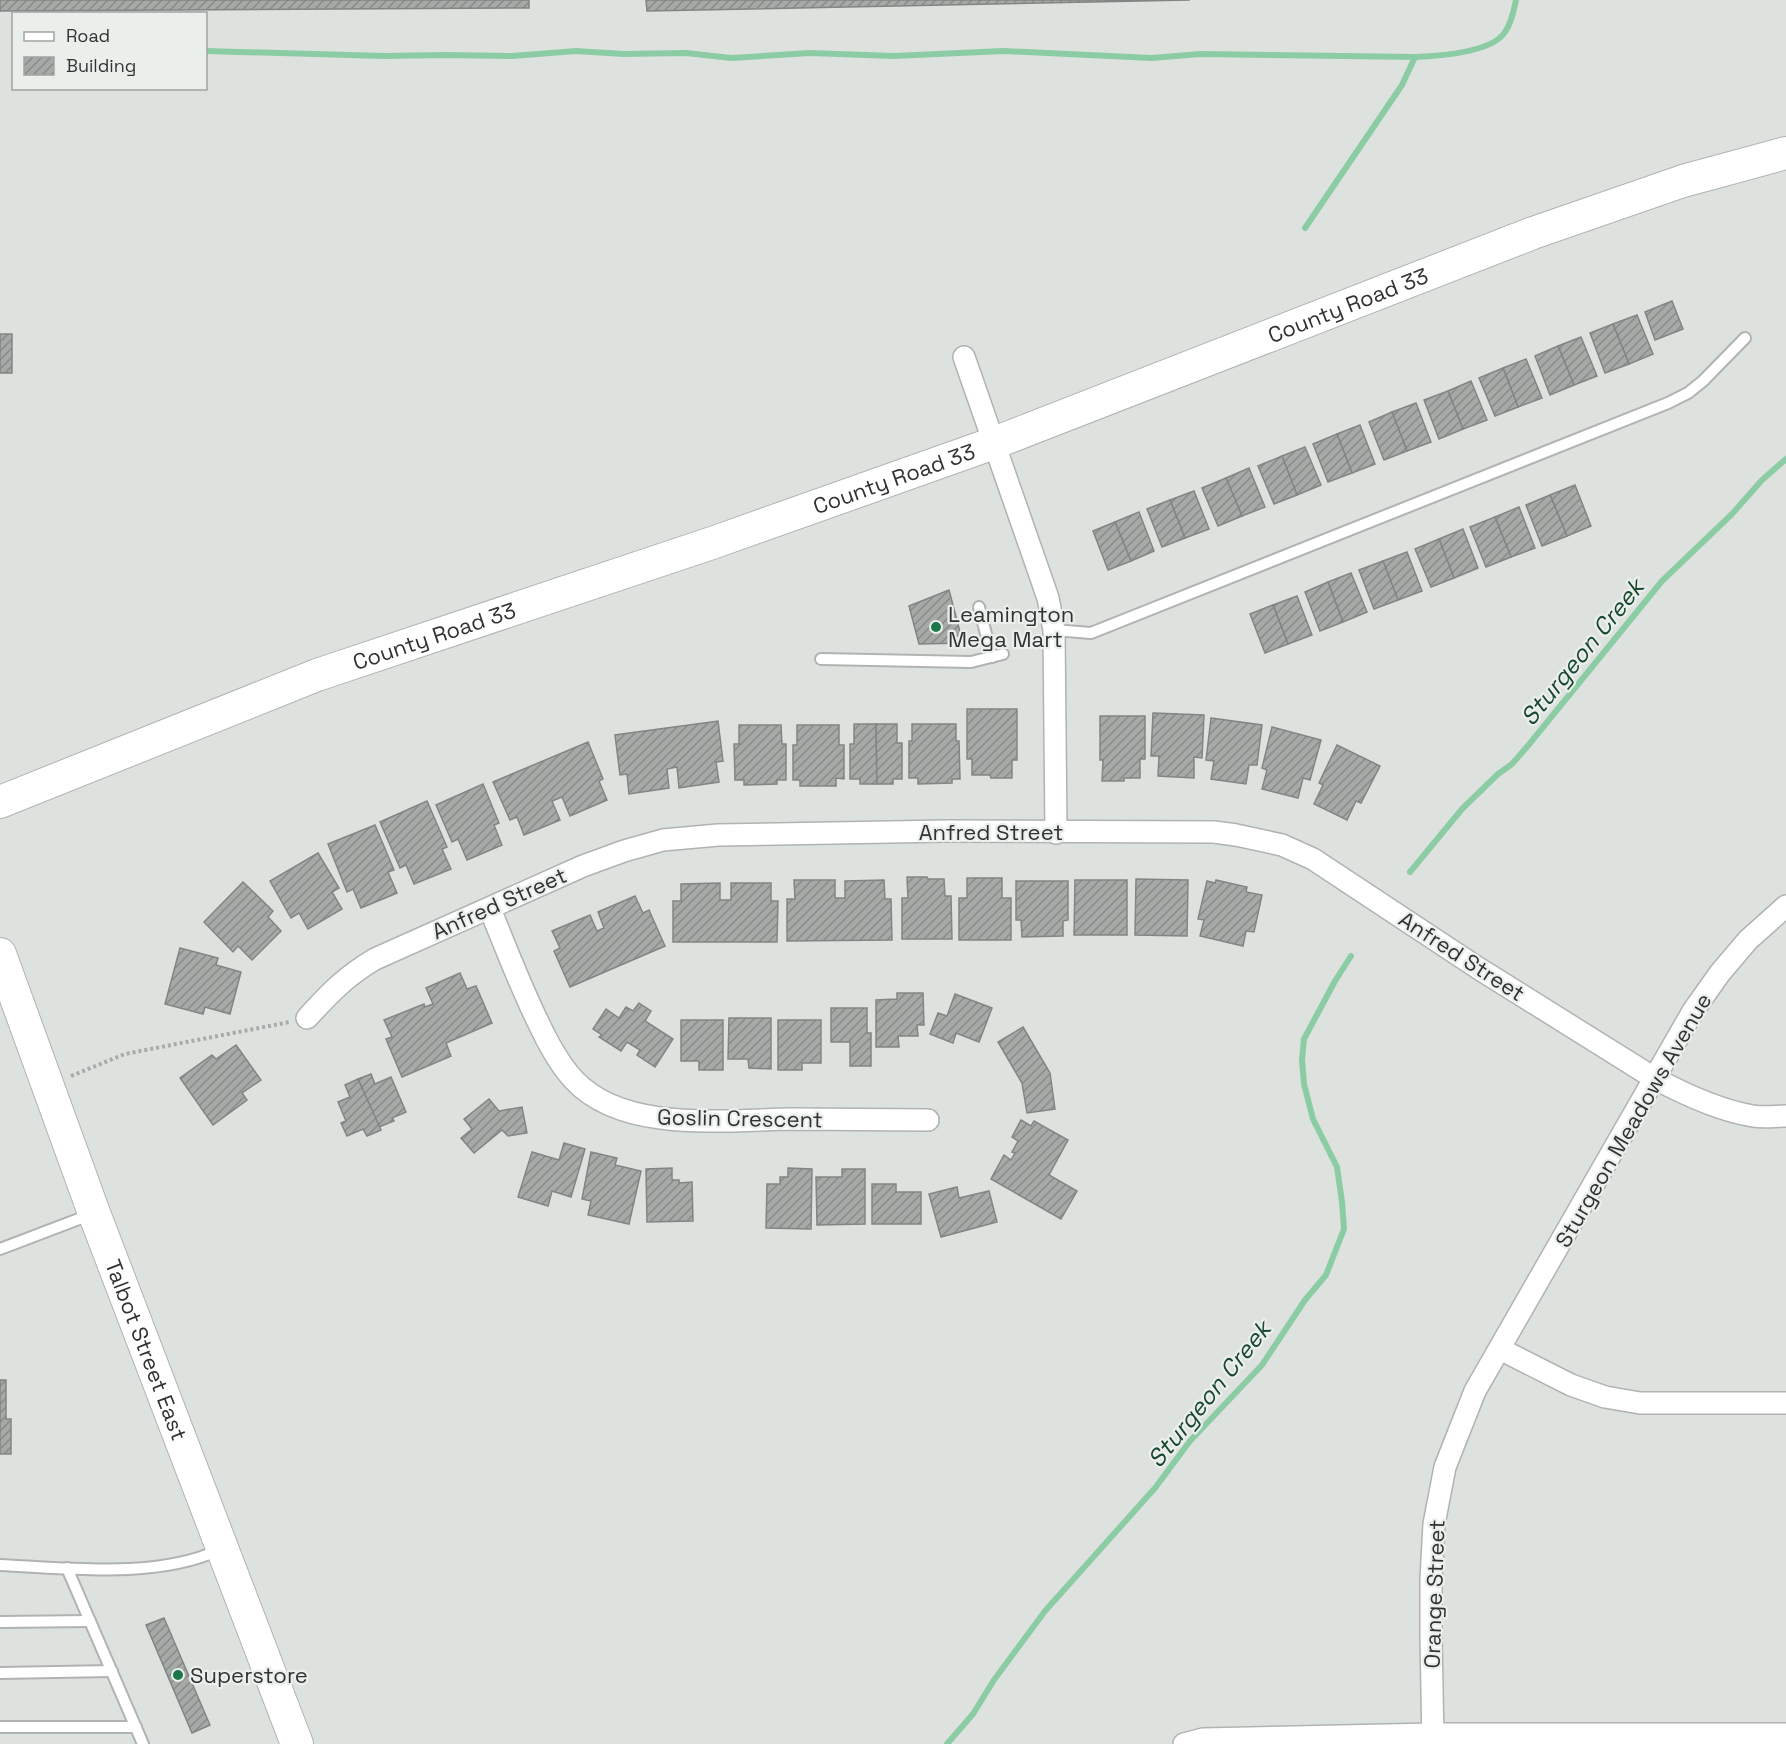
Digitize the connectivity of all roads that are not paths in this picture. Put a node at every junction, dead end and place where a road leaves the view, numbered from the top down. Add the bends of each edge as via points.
1 (1786, 153) edge
2 (1745, 338) dead end
3 (964, 357) dead end
4 (994, 443) junction
5 (979, 607) dead end
6 (1054, 630) junction
7 (1004, 654) dead end
8 (992, 657) junction
9 (821, 660) dead end
10 (0, 802) edge
11 (1056, 832) junction
12 (1786, 906) edge
13 (490, 909) junction
14 (0, 954) edge
15 (307, 1018) road end
16 (1654, 1078) junction
17 (1786, 1116) edge
18 (928, 1120) dead end
19 (94, 1213) junction
20 (0, 1249) edge
21 (1500, 1349) junction
22 (1786, 1403) edge
23 (222, 1548) junction
24 (0, 1566) edge
25 (67, 1568) junction
26 (90, 1621) junction
27 (0, 1623) edge
28 (112, 1671) junction
29 (0, 1673) edge
30 (0, 1727) edge
31 (136, 1727) junction
32 (1786, 1734) edge
33 (1433, 1739) edge
34 (143, 1744) edge
35 (297, 1744) edge
36 (1184, 1744) edge

1 - 4 main road, County Road 33 via 1683,181 1533,233
2 - 6 lane via 1703,381 1668,403 1091,633
3 - 4 street
4 - 6 street via 1048,598
4 - 10 main road, County Road 33 via 712,543 317,675
5 - 8 lane
6 - 11 street
7 - 8 lane
8 - 9 lane via 971,662
11 - 13 street, Anfred Street via 728,835 663,840 602,858
11 - 16 street, Anfred Street via 1214,832 1290,849 1313,859
12 - 16 street, Sturgeon Meadows Avenue via 1748,940 1720,974
13 - 15 street, Anfred Street via 356,970
13 - 18 street, Goslin Crescent via 526,1000 554,1054 583,1089 609,1105 645,1116 690,1120
14 - 19 main road, Talbot Street East
16 - 17 street, Anfred Street via 1727,1109 1754,1116
16 - 21 street, Sturgeon Meadows Avenue
19 - 20 lane
19 - 23 main road, Talbot Street East
21 - 22 street via 1571,1385 1605,1397 1640,1403
21 - 33 street, Orange Street via 1475,1391 1445,1467 1434,1524
23 - 25 lane via 171,1565
23 - 35 main road, Talbot Street East
24 - 25 lane
25 - 26 lane
26 - 27 lane
26 - 28 lane
28 - 29 lane
28 - 31 lane
30 - 31 lane
31 - 34 lane
32 - 33 street
33 - 36 street via 1203,1739

